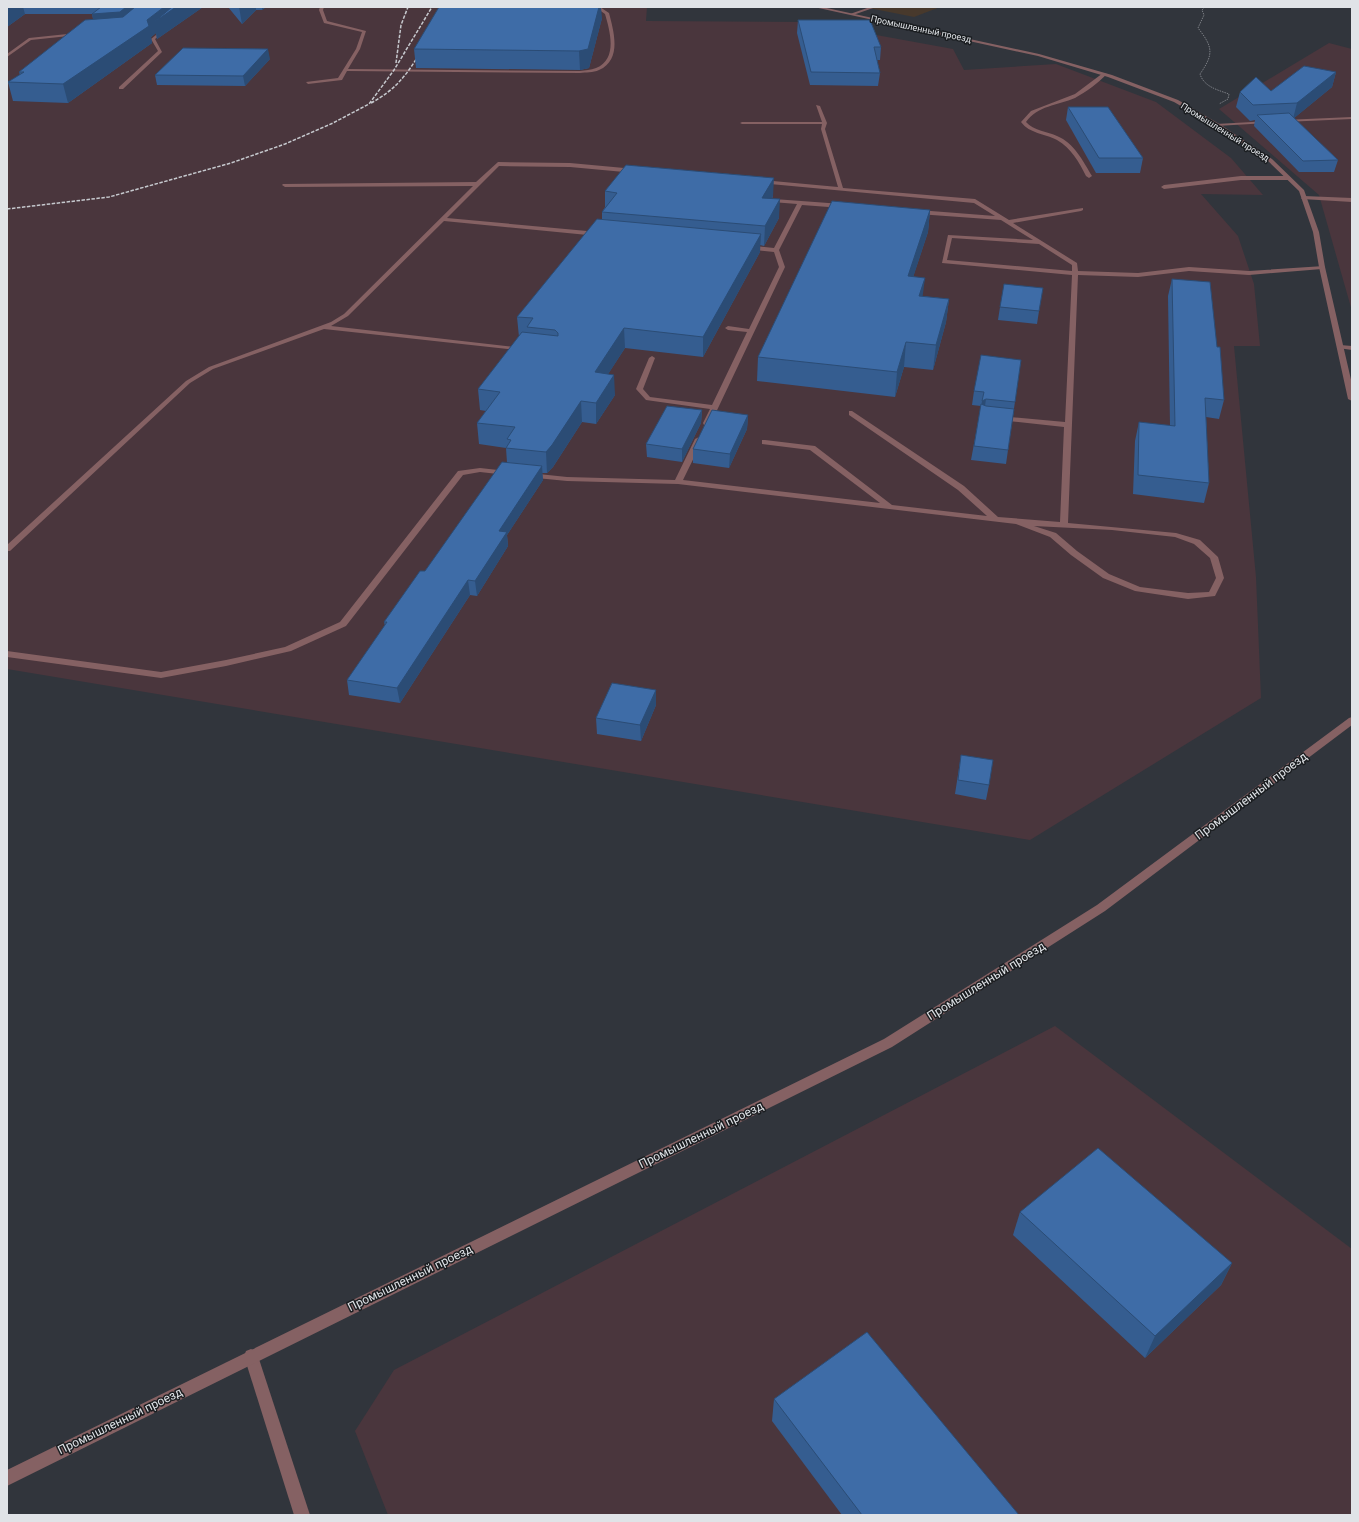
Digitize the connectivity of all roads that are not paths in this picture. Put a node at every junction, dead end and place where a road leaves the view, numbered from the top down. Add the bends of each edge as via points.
1 (322, 7) edge
2 (597, 7) edge
3 (816, 7) edge
4 (874, 7) edge
5 (852, 14) junction
6 (169, 25) edge
7 (83, 34) edge
8 (7, 56) edge
9 (346, 70) junction
10 (1105, 74) junction
11 (308, 83) dead end
12 (121, 88) dead end
13 (818, 106) dead end
14 (1352, 118) edge
15 (742, 123) dead end
16 (825, 123) junction
17 (1216, 125) junction
18 (640, 171) edge
19 (1089, 176) dead end
20 (1288, 178) junction
21 (756, 182) edge
22 (478, 184) junction
23 (285, 185) dead end
24 (1164, 187) dead end
25 (841, 189) junction
26 (1304, 198) junction
27 (1352, 200) edge
28 (774, 201) edge
29 (800, 203) junction
30 (847, 206) edge
31 (1081, 209) dead end
32 (909, 211) edge
33 (1002, 218) junction
34 (443, 219) junction
35 (1008, 222) junction
36 (601, 234) edge
37 (1040, 242) junction
38 (744, 247) edge
39 (776, 250) junction
40 (1322, 266) junction
41 (1075, 274) junction
42 (325, 327) junction
43 (728, 328) dead end
44 (751, 331) junction
45 (1340, 347) junction
46 (1352, 348) edge
47 (533, 351) edge
48 (652, 358) dead end
49 (1352, 399) edge
50 (714, 407) junction
51 (852, 413) dead end
52 (992, 417) edge
53 (1069, 425) junction
54 (704, 428) edge
55 (701, 434) edge
56 (765, 442) dead end
57 (678, 482) junction
58 (890, 507) junction
59 (996, 520) junction
60 (1017, 522) junction
61 (1064, 525) junction
62 (7, 549) edge
63 (7, 654) edge
64 (1352, 720) edge
65 (251, 1356) junction
66 (7, 1478) edge
67 (302, 1515) edge

1 - 9 street via 326,22 364,31 358,49
2 - 9 street via 607,13 615,46 607,64 598,69 580,72
3 - 5 street, Промышленный проезд
4 - 5 street
5 - 10 street, Промышленный проезд via 1039,55
6 - 12 street via 153,39 160,50
7 - 8 street via 30,39
9 - 11 street via 340,79
10 - 17 street, Промышленный проезд via 1176,101
10 - 19 street via 1073,97 1039,108 1026,116 1023,122 1027,127 1058,138 1074,150
13 - 16 street
14 - 17 street
15 - 16 street
16 - 25 street via 823,129
17 - 20 street, Промышленный проезд via 1270,160
18 - 22 street via 570,165 498,164
20 - 24 street via 1241,178
20 - 26 street, Промышленный проезд via 1301,190
21 - 25 street
22 - 23 street
22 - 34 street
25 - 33 street via 975,201
26 - 27 street
26 - 40 street, Промышленный проезд via 1316,232
28 - 29 street
29 - 30 street
29 - 39 street
31 - 35 street
32 - 33 street
33 - 35 street
34 - 36 street
34 - 42 street via 346,315
35 - 37 street
37 - 41 street via 1075,264
37 - 41 street via 950,236 944,262
38 - 39 street
39 - 44 street via 782,267
40 - 41 street via 1250,273 1189,269 1138,275
40 - 45 street, Промышленный проезд
41 - 53 street
42 - 47 street
42 - 62 street via 212,368 188,382
43 - 44 street
44 - 50 street
45 - 46 street
45 - 49 street, Промышленный проезд
48 - 50 street via 639,389 648,399
50 - 54 street
51 - 59 street via 961,488
52 - 53 street
53 - 61 street
55 - 57 street
56 - 58 street via 812,448
57 - 58 street
57 - 63 street via 567,479 480,470 461,473 343,624 288,649 161,675
58 - 59 street
59 - 60 street
60 - 61 street
60 - 61 street via 1053,535 1106,576 1138,589 1188,596 1212,594 1220,578 1214,558 1197,542 1176,535
64 - 65 street, Промышленный проезд via 1101,908 888,1043
65 - 66 street, Промышленный проезд
65 - 67 street

